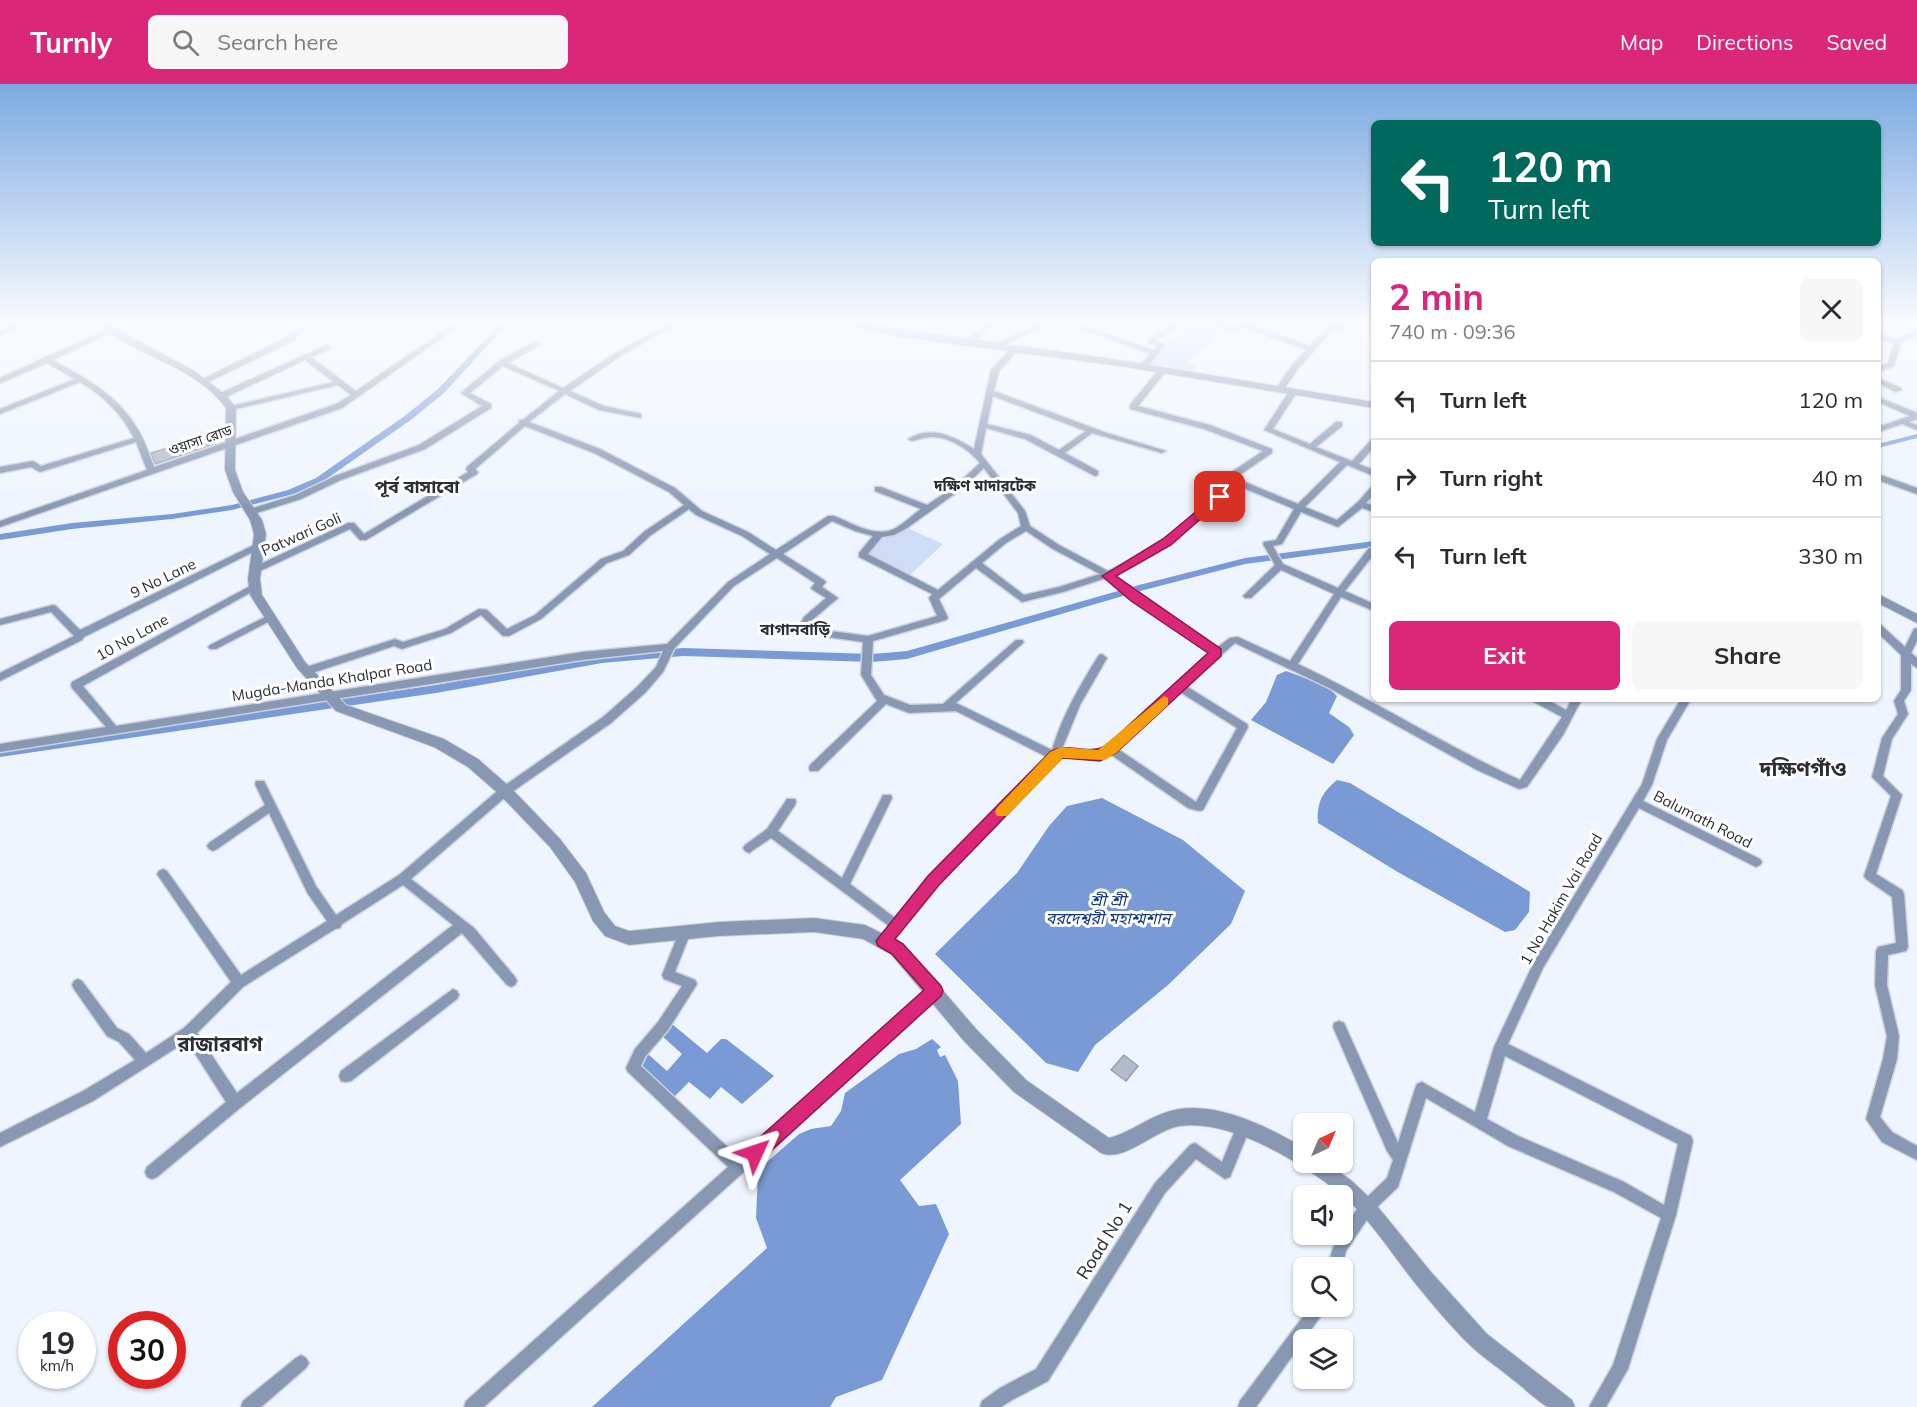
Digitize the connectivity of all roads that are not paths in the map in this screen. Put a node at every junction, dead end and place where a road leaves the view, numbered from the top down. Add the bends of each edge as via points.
1 (67, 385) edge
2 (89, 385) edge
3 (208, 385) edge
4 (246, 385) edge
5 (327, 385) edge
6 (342, 385) edge
7 (371, 385) edge
8 (475, 385) edge
9 (554, 385) edge
10 (570, 385) edge
11 (992, 385) edge
12 (1151, 385) edge
13 (1248, 385) edge
14 (1283, 385) edge
15 (1887, 385) edge
16 (564, 389) junction
17 (1279, 390) junction
18 (1898, 390) dead end
19 (991, 392) junction
20 (1293, 392) junction
21 (223, 395) junction
22 (356, 395) junction
23 (1881, 400) edge
24 (1371, 404) edge
25 (231, 408) junction
26 (0, 412) edge
27 (638, 416) dead end
28 (1917, 416) edge
29 (522, 422) junction
30 (1903, 422) junction
31 (1339, 424) dead end
32 (983, 425) junction
33 (1917, 428) edge
34 (1881, 429) edge
35 (1092, 430) junction
36 (139, 439) junction
37 (912, 439) dead end
38 (230, 444) junction
39 (1371, 445) edge
40 (1311, 447) junction
41 (1162, 451) dead end
42 (1060, 453) junction
43 (977, 454) junction
44 (1350, 463) junction
45 (983, 464) junction
46 (0, 470) edge
47 (1371, 471) edge
48 (152, 472) junction
49 (1095, 473) dead end
50 (1881, 478) edge
51 (1238, 482) junction
52 (878, 489) dead end
53 (1917, 491) edge
54 (1371, 492) edge
55 (1361, 504) junction
56 (690, 505) junction
57 (246, 506) junction
58 (927, 508) junction
59 (1299, 508) junction
60 (1371, 508) edge
61 (0, 524) edge
62 (1026, 527) junction
63 (880, 534) junction
64 (258, 546) junction
65 (1371, 551) edge
66 (776, 553) junction
67 (1277, 559) junction
68 (975, 563) junction
69 (255, 570) junction
70 (1108, 576) junction
71 (254, 587) junction
72 (1339, 593) junction
73 (939, 594) junction
74 (1248, 596) dead end
75 (1881, 600) edge
76 (1371, 607) edge
77 (269, 618) junction
78 (1917, 619) edge
79 (0, 622) edge
80 (1881, 630) edge
81 (1917, 631) edge
82 (79, 636) junction
83 (868, 639) junction
84 (1019, 642) dead end
85 (213, 647) dead end
86 (667, 652) junction
87 (1216, 653) junction
88 (1906, 654) junction
89 (1102, 658) dead end
90 (1917, 664) edge
91 (1292, 666) junction
92 (306, 671) junction
93 (0, 676) edge
94 (1179, 687) junction
95 (884, 700) junction
96 (333, 702) junction
97 (1543, 702) edge
98 (1575, 702) edge
99 (1684, 702) edge
100 (947, 705) junction
101 (1568, 716) junction
102 (113, 729) junction
103 (0, 748) edge
104 (1111, 749) junction
105 (1055, 756) junction
106 (814, 768) dead end
107 (260, 784) dead end
108 (505, 791) junction
109 (887, 798) dead end
110 (791, 802) dead end
111 (1636, 802) junction
112 (271, 806) junction
113 (771, 832) junction
114 (213, 846) dead end
115 (749, 848) dead end
116 (1756, 862) dead end
117 (163, 874) dead end
118 (403, 879) junction
119 (844, 885) junction
120 (336, 924) junction
121 (461, 926) junction
122 (896, 926) junction
123 (684, 934) junction
124 (884, 941) junction
125 (511, 981) dead end
126 (239, 983) junction
127 (78, 985) dead end
128 (935, 991) junction
129 (453, 995) dead end
130 (1339, 1027) dead end
131 (189, 1032) junction
132 (1500, 1047) junction
133 (146, 1061) junction
134 (346, 1076) dead end
135 (235, 1103) junction
136 (1479, 1123) junction
137 (1243, 1128) junction
138 (0, 1140) edge
139 (1293, 1153) edge
140 (1917, 1153) edge
141 (1401, 1159) junction
142 (739, 1168) junction
143 (152, 1172) dead end
144 (1326, 1173) edge
145 (1367, 1207) junction
146 (1669, 1215) junction
147 (1337, 1257) edge
148 (1313, 1317) edge
149 (301, 1363) dead end
150 (249, 1407) edge
151 (472, 1407) edge
152 (988, 1407) edge
153 (1246, 1407) edge
154 (1565, 1407) edge
155 (1597, 1407) edge

1 - 26 street
2 - 36 street via 118,405
3 - 21 street
4 - 21 street
5 - 25 street
6 - 22 street
7 - 22 street, ওয়াসা রোড
8 - 57 street via 464,394 487,407 437,440 298,497
9 - 16 street
10 - 16 street
11 - 19 street
12 - 51 street via 1134,407 1207,427 1269,451 1229,478
13 - 17 street
14 - 17 street
15 - 18 street
16 - 27 street via 602,408
16 - 29 street
17 - 20 street
19 - 32 street
19 - 35 street
20 - 24 street
20 - 40 street via 1268,430
21 - 25 street
22 - 38 street, ওয়াসা রোড via 339,406
23 - 28 street
25 - 38 street
28 - 30 street
29 - 56 street via 597,451 672,490
29 - 69 street, Patwari Goli via 470,469 474,472 363,538 351,525
30 - 33 street
30 - 34 street
31 - 40 street
32 - 42 street via 1028,437
32 - 43 street
35 - 41 street
35 - 42 street
36 - 46 street via 40,469 33,464
36 - 48 street
37 - 43 street via 942,434
38 - 48 street, ওয়াসা রোড
38 - 57 street via 232,480
39 - 44 street
40 - 44 street
42 - 49 street
43 - 45 street
44 - 47 street
44 - 59 street
45 - 58 street via 963,487
45 - 62 street via 1022,513
48 - 61 street, ওয়াসা রোড
50 - 53 street
51 - 59 street
51 - 70 street via 1167,542
52 - 58 street
54 - 55 street
55 - 59 street via 1338,524
55 - 60 street
56 - 66 street
56 - 92 street via 626,552 595,568 538,617 506,634 484,612 479,612 448,631 402,646 394,642
57 - 64 street via 258,525
58 - 63 street via 904,528
59 - 67 street via 1279,542 1267,544
62 - 68 street
62 - 70 street
63 - 66 street via 831,518
63 - 73 street via 862,555
64 - 69 street
64 - 82 street, 9 No Lane
65 - 72 street
66 - 83 street via 821,582 816,588 833,598 807,619 802,631
66 - 86 street via 731,584
67 - 72 street
67 - 74 street
68 - 70 street via 1022,599
68 - 73 street
69 - 71 street
70 - 87 street
71 - 77 street
71 - 102 street, 10 No Lane via 76,685
72 - 76 street
72 - 91 street
73 - 83 street via 934,598 943,618
75 - 78 street
77 - 85 street
77 - 92 street
79 - 82 street via 53,608
80 - 88 street
81 - 88 street
82 - 93 street, 9 No Lane
83 - 95 street via 866,665 871,686
84 - 100 street
86 - 96 street, Mugda-Manda Khalpar Road via 582,656
86 - 108 street via 660,669 607,720
87 - 91 street via 1238,640
87 - 94 street
88 - 90 street
88 - 140 street via 1906,690 1899,701 1903,714 1887,738 1877,777 1897,795 1870,876 1898,894 1902,947 1882,951 1881,985 1893,1036 1873,1119 1887,1137
89 - 105 street via 1080,692
91 - 101 street via 1519,785
92 - 96 street
94 - 104 street
94 - 104 street via 1243,727 1199,807
95 - 100 street via 909,709
95 - 106 street
96 - 102 street, Mugda-Manda Khalpar Road
96 - 108 street via 439,743 472,763
97 - 101 street
98 - 101 street
99 - 111 street, 1 No Hakim Vai Road via 1662,739 1647,784
100 - 105 street
102 - 103 street, Mugda-Manda Khalpar Road
104 - 105 street via 1100,756 1061,752
105 - 122 street via 933,880
107 - 112 street
108 - 118 street
108 - 123 street via 555,843 581,878 598,916 610,931 629,938
109 - 119 street
110 - 113 street
111 - 116 street, Balumath Road
111 - 132 street, 1 No Hakim Vai Road via 1539,964
112 - 114 street
112 - 120 street via 312,890
113 - 115 street
113 - 119 street
117 - 126 street
118 - 120 street
118 - 121 street
119 - 122 street
120 - 126 street
121 - 125 street
121 - 135 street
122 - 124 street
123 - 124 street via 814,925 864,933
123 - 142 street via 668,975 691,984 633,1068
124 - 128 street via 897,949
126 - 131 street
127 - 133 street via 112,1032 124,1038
128 - 137 street via 970,1035 1020,1086 1107,1147 1127,1144 1167,1119 1194,1116
128 - 142 street
129 - 134 street
130 - 141 street
131 - 133 street
131 - 135 street
132 - 136 street, 1 No Hakim Vai Road
132 - 146 street via 1686,1141
133 - 138 street via 88,1096
135 - 143 street
136 - 141 street via 1422,1089
136 - 146 street via 1513,1142 1619,1187
137 - 139 street
137 - 152 street, Road No 1 via 1225,1172 1196,1150 1160,1188 1042,1375
141 - 145 street via 1393,1182
142 - 151 street
144 - 145 street
145 - 147 street
145 - 154 street via 1479,1341
146 - 155 street via 1620,1369
148 - 153 street
149 - 150 street

